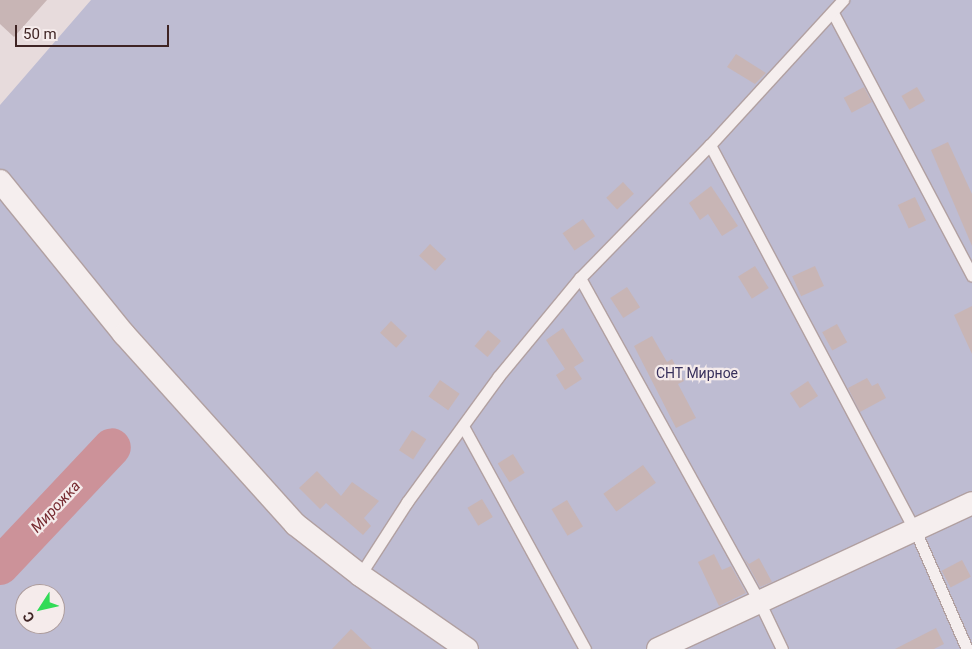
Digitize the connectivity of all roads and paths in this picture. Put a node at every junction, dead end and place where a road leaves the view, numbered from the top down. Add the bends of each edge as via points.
1 (843, 0) edge
2 (833, 13) junction
3 (710, 145) junction
4 (0, 181) edge
5 (972, 276) edge
6 (580, 278) junction
7 (464, 428) junction
8 (972, 503) edge
9 (915, 530) junction
10 (360, 575) junction
11 (759, 601) junction
12 (467, 649) edge
13 (585, 649) edge
14 (658, 649) edge
15 (782, 649) edge
16 (967, 649) edge

1 - 2 lane
2 - 3 lane
2 - 5 lane
3 - 6 lane
3 - 9 lane
4 - 10 street via 124,334 295,524
6 - 7 lane via 498,378
6 - 11 lane
7 - 10 lane via 407,502
7 - 13 lane
8 - 9 street
9 - 11 street
9 - 16 lane
10 - 12 street
11 - 14 street
11 - 15 lane

